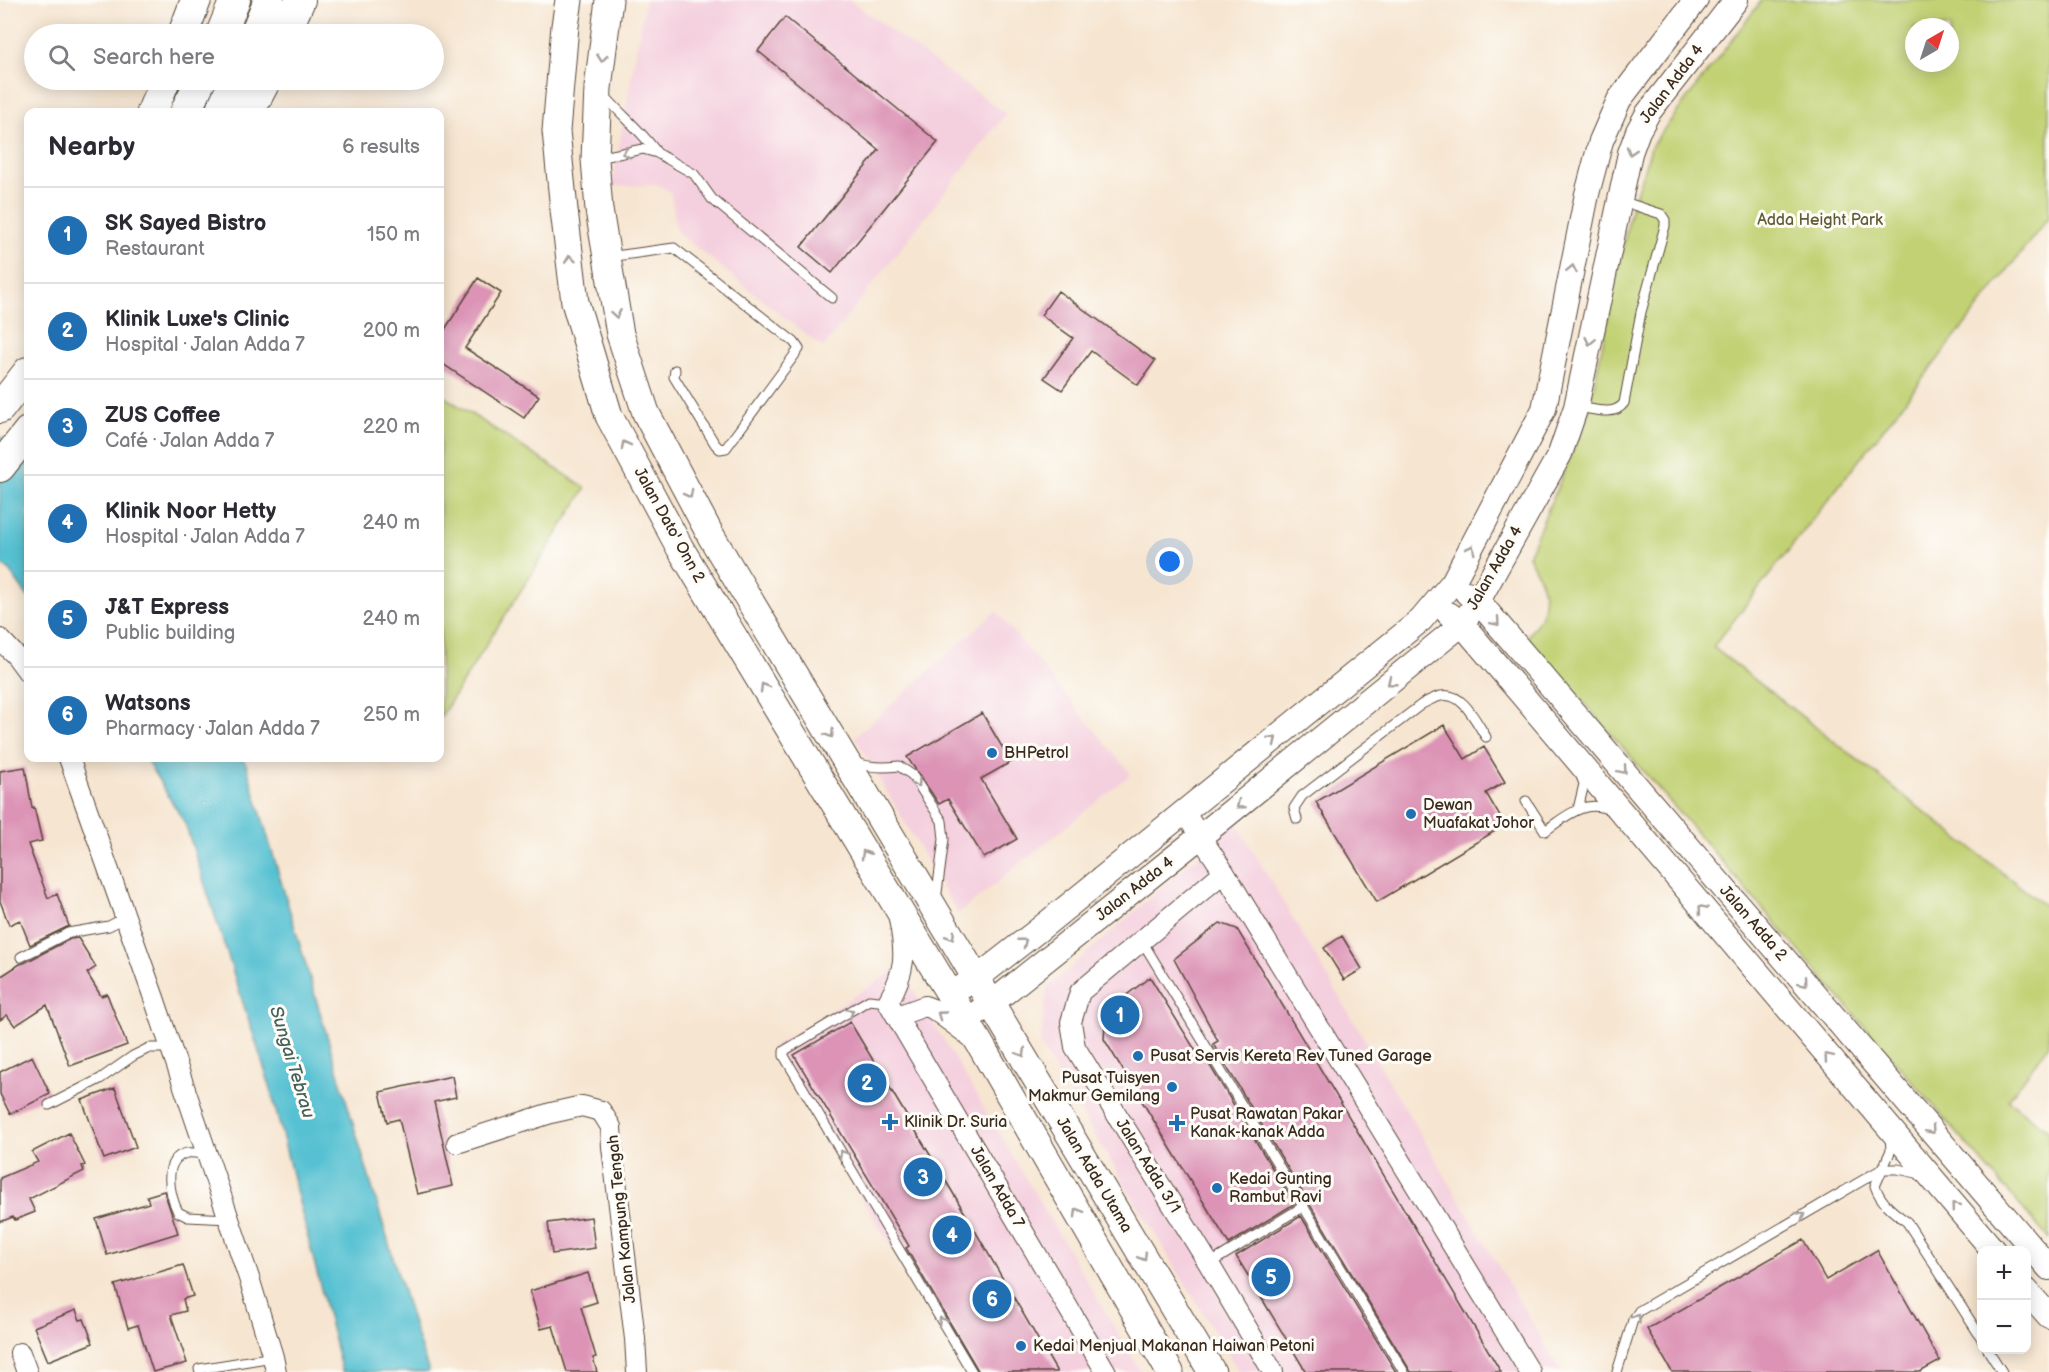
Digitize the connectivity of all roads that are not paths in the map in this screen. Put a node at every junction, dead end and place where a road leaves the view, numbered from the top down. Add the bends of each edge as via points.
1 (196, 0) edge
2 (235, 0) edge
3 (269, 0) edge
4 (300, 0) edge
5 (568, 0) edge
6 (609, 0) edge
7 (1696, 0) edge
8 (1736, 0) edge
9 (187, 24) edge
10 (224, 24) edge
11 (259, 24) edge
12 (289, 24) edge
13 (598, 88) junction
14 (161, 90) edge
15 (196, 90) edge
16 (230, 90) edge
17 (261, 90) edge
18 (154, 108) edge
19 (187, 108) edge
20 (222, 108) edge
21 (251, 108) edge
22 (657, 153) junction
23 (595, 159) junction
24 (1619, 201) junction
25 (606, 258) junction
26 (832, 298) dead end
27 (675, 370) dead end
28 (24, 377) edge
29 (1576, 407) junction
30 (0, 408) edge
31 (24, 437) edge
32 (0, 467) edge
33 (1454, 582) junction
34 (1478, 601) junction
35 (1437, 604) junction
36 (1462, 624) junction
37 (0, 639) edge
38 (1414, 663) junction
39 (24, 667) edge
40 (1510, 682) junction
41 (1546, 724) junction
42 (1485, 737) dead end
43 (846, 759) junction
44 (70, 762) edge
45 (1526, 801) dead end
46 (1578, 809) junction
47 (1184, 812) junction
48 (1297, 819) dead end
49 (1201, 836) junction
50 (1224, 872) junction
51 (1674, 875) junction
52 (896, 904) junction
53 (935, 908) junction
54 (126, 917) junction
55 (1142, 941) junction
56 (21, 957) dead end
57 (977, 978) junction
58 (950, 994) junction
59 (992, 1003) junction
60 (892, 1009) junction
61 (966, 1020) junction
62 (980, 1044) junction
63 (171, 1048) junction
64 (49, 1105) dead end
65 (1889, 1129) junction
66 (457, 1143) dead end
67 (207, 1154) junction
68 (1882, 1169) junction
69 (1929, 1176) junction
70 (1304, 1206) junction
71 (229, 1219) junction
72 (1989, 1246) edge
73 (1209, 1264) junction
74 (2049, 1268) edge
75 (2031, 1296) edge
76 (2049, 1316) edge
77 (1977, 1331) edge
78 (20, 1353) dead end
79 (1991, 1354) edge
80 (275, 1364) edge
81 (199, 1369) dead end
82 (27, 1372) edge
83 (637, 1372) edge
84 (972, 1372) edge
85 (1106, 1372) edge
86 (1170, 1372) edge
87 (1212, 1372) edge
88 (1273, 1372) edge
89 (1404, 1372) edge
90 (1530, 1372) edge
91 (1617, 1372) edge
92 (2002, 1372) edge

1 - 9 main road
2 - 10 main road
3 - 11 main road
4 - 12 main road
52 -> 5 main road, Jalan Dato' Onn 2 via 680,548 609,416 575,303 556,131
6 -> 13 main road, Jalan Dato' Onn 2
33 -> 7 street, Jalan Adda 4 via 1544,410 1601,141 1619,100
8 -> 24 street, Jalan Adda 4 via 1638,131
13 - 22 lane via 646,136
13 - 23 main road, Jalan Dato' Onn 2
14 - 18 main road
15 - 19 main road
16 - 20 main road
17 - 21 main road
22 -> 23 lane via 643,149
22 - 26 lane via 694,174 712,199
23 - 25 main road, Jalan Dato' Onn 2
24 -> 29 street, Jalan Adda 4
24 - 29 lane via 1661,214 1665,226 1641,312 1624,403 1612,412
25 - 27 lane via 674,248 799,349 726,448 715,444 674,378
25 -> 43 main road, Jalan Dato' Onn 2 via 620,334 646,413 711,536
28 - 30 main road
29 - 34 street, Jalan Adda 4 via 1560,454
31 - 32 main road
33 - 34 street, Jalan Adda 2
33 - 35 street, Jalan Adda 4
34 - 36 street, Jalan Adda 4
34 -> 74 street, Jalan Adda 2
35 - 36 street, Jalan Adda 2
47 -> 35 street, Jalan Adda 4
36 - 38 street, Jalan Adda 4
36 - 40 street, Jalan Adda 2
37 - 39 street
38 - 40 street via 1442,650 1460,647 1473,652
38 -> 49 street, Jalan Adda 4
40 - 41 street, Jalan Adda 2
41 - 46 lane via 1584,784
41 - 51 street, Jalan Adda 2
42 - 48 lane via 1466,707 1456,698 1442,695 1422,704 1302,796 1294,808
43 - 53 main road, Jalan Dato' Onn 2
43 -> 53 lane via 866,767 899,766 912,775 942,821 944,839
44 - 54 street
45 - 46 lane via 1545,831
46 - 51 lane via 1603,806 1612,811 1657,868
47 - 49 street
57 -> 47 street, Jalan Adda 4
49 - 50 street
49 - 59 street, Jalan Adda 4
50 - 55 street, Jalan Adda 3/1
50 - 90 street
65 -> 51 street, Jalan Adda 2
52 - 58 main road, Jalan Dato' Onn 2
52 - 60 street via 905,946
53 -> 57 main road, Jalan Dato' Onn 2
54 - 56 lane via 109,926 68,933
54 - 63 street
55 - 70 lane
55 - 73 street, Jalan Adda 3/1 via 1080,992 1071,1022 1075,1047
57 - 58 street, Jalan Adda 4
57 - 59 main road, Jalan Adda Utama
58 - 61 main road, Jalan Adda Utama
59 - 61 street, Jalan Adda 4
59 -> 87 main road, Jalan Adda Utama
62 -> 60 street via 933,1009
84 -> 60 lane via 784,1056 787,1049 869,1000
60 - 85 street, Jalan Adda 7
61 - 62 main road, Jalan Adda Utama
86 -> 62 main road, Jalan Adda Utama
63 - 64 lane via 150,1048
63 - 67 street
65 - 68 lane via 1891,1149
65 - 69 street, Jalan Adda 2
66 - 83 street, Jalan Kampung Tengah via 582,1106 601,1111 611,1127
67 - 71 street
67 - 71 lane via 187,1153 175,1161 170,1171 172,1200 178,1212 188,1217
68 - 69 lane
68 - 77 lane via 1875,1186 1879,1197 1907,1222
91 -> 68 lane via 1639,1311
72 -> 69 street, Jalan Adda 2
70 - 73 lane
70 - 89 lane
71 - 80 street
73 - 88 street, Jalan Adda 3/1
75 - 76 street
78 - 82 street
79 - 92 lane
80 - 81 lane

